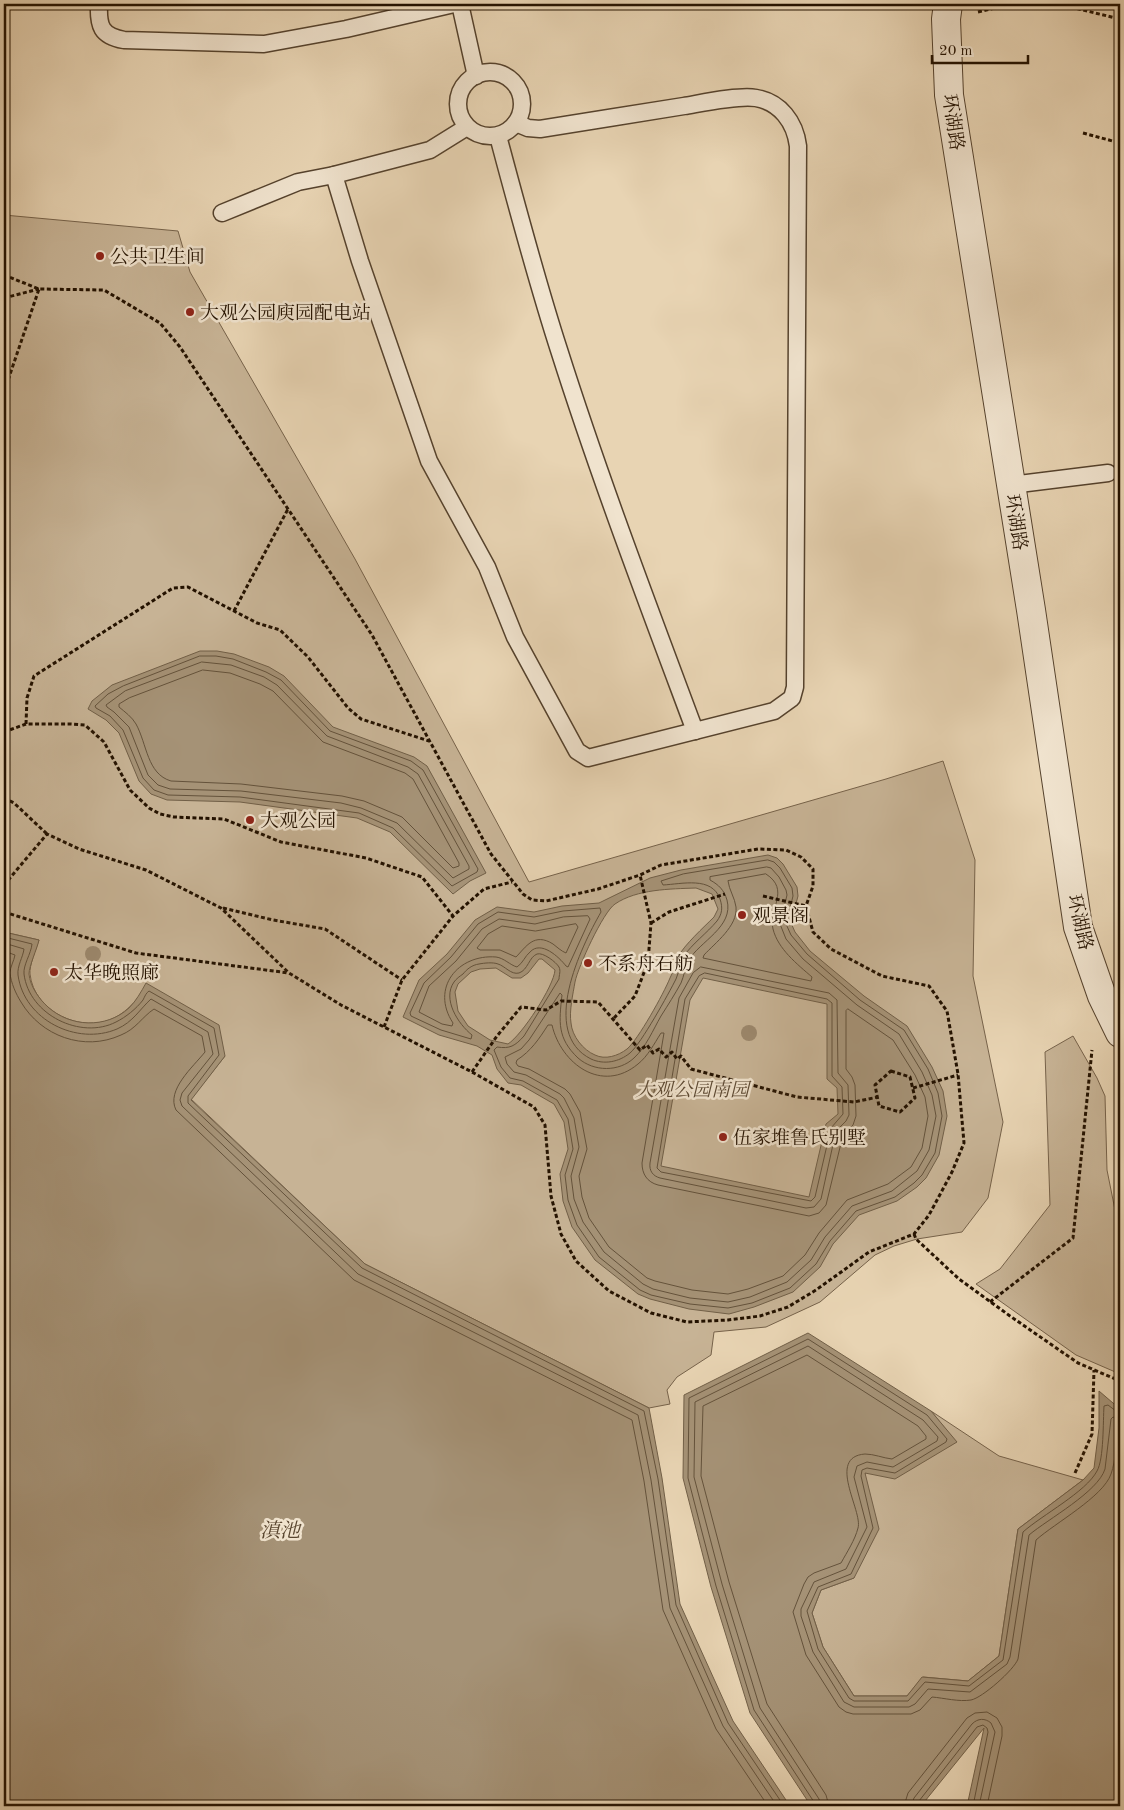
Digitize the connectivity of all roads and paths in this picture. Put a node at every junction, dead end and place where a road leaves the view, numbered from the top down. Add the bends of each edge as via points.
1 (99, 4) edge
2 (454, 4) edge
3 (460, 4) edge
4 (948, 4) edge
5 (1058, 4) edge
6 (1120, 19) edge
7 (476, 76) junction
8 (516, 123) junction
9 (467, 127) junction
10 (1083, 133) dead end
11 (498, 136) junction
12 (1120, 142) edge
13 (334, 175) junction
14 (222, 213) dead end
15 (4, 276) edge
16 (39, 289) junction
17 (4, 298) edge
18 (4, 392) edge
19 (1108, 473) dead end
20 (1011, 485) junction
21 (288, 510) junction
22 (234, 611) junction
23 (26, 724) junction
24 (695, 731) junction
25 (4, 732) edge
26 (430, 741) junction
27 (4, 798) edge
28 (47, 834) junction
29 (640, 875) junction
30 (512, 882) junction
31 (4, 885) edge
32 (725, 894) dead end
33 (762, 896) dead end
34 (806, 906) junction
35 (221, 908) junction
36 (4, 912) edge
37 (453, 916) junction
38 (651, 923) junction
39 (289, 973) junction
40 (402, 980) junction
41 (614, 1018) junction
42 (384, 1027) junction
43 (1120, 1033) edge
44 (1092, 1050) dead end
45 (472, 1072) junction
46 (958, 1074) junction
47 (913, 1088) junction
48 (878, 1097) junction
49 (914, 1234) junction
50 (990, 1302) junction
51 (1094, 1370) junction
52 (1120, 1381) edge
53 (1075, 1473) dead end

1 - 2 lane via 98,18 102,30 112,38 264,44
3 - 7 lane
4 - 20 street, 环湖路 via 949,95
5 - 6 path
7 - 8 lane via 493,73 512,82 522,102
7 - 9 lane via 464,86 459,96 458,107
8 - 11 lane
8 - 24 lane via 540,129 754,97 776,106 792,123 797,134 795,687 792,698 774,711
9 - 11 lane via 476,133
9 - 13 lane via 430,150
10 - 12 path
11 - 24 lane via 566,371
13 - 14 lane via 298,182
13 - 24 lane via 429,461 487,567 515,637 577,751 588,758
15 - 16 path
16 - 17 path
16 - 18 path
16 - 21 path via 104,290 160,323 180,347
19 - 20 lane
20 - 43 street, 环湖路 via 1078,927 1102,996
21 - 22 path
21 - 26 path via 372,635
22 - 23 path via 188,587 173,588 34,676 27,698
22 - 26 path via 256,623 280,630 308,657 348,708 361,719
23 - 25 path
23 - 37 path via 84,725 104,742 130,790 160,814 224,819 281,842 366,858 422,877
26 - 30 path via 491,854
27 - 28 path via 14,803
28 - 31 path
28 - 35 path via 79,849 146,870
29 - 30 path via 546,901 532,900
29 - 34 path via 661,865 758,849 786,850 801,857 813,869 813,886
29 - 38 path
30 - 37 path via 484,889
32 - 38 path via 669,912
33 - 34 path
34 - 46 path via 814,932 831,949 882,976 929,986 947,1011
35 - 39 path
35 - 40 path via 326,928
36 - 39 path via 136,953
37 - 40 path
38 - 41 path via 648,962 643,977 635,996
39 - 42 path
40 - 42 path
41 - 45 path via 598,1002 561,1000 546,1010 521,1007
41 - 48 path via 640,1050 647,1045 653,1053 659,1049 666,1058 672,1052 677,1059 681,1056 691,1069 797,1096 854,1102
42 - 45 path
44 - 50 path via 1073,1238
45 - 49 path via 534,1107 545,1125 550,1196 561,1234 576,1261 609,1291 651,1312 687,1322 760,1316 788,1307 870,1252
46 - 47 path
46 - 49 path via 964,1143 930,1216
47 - 48 path via 915,1098 900,1112 879,1106
47 - 48 path via 910,1077 890,1070 875,1085
49 - 50 path via 959,1279
50 - 51 path via 1078,1363
51 - 52 path
51 - 53 path via 1092,1434

